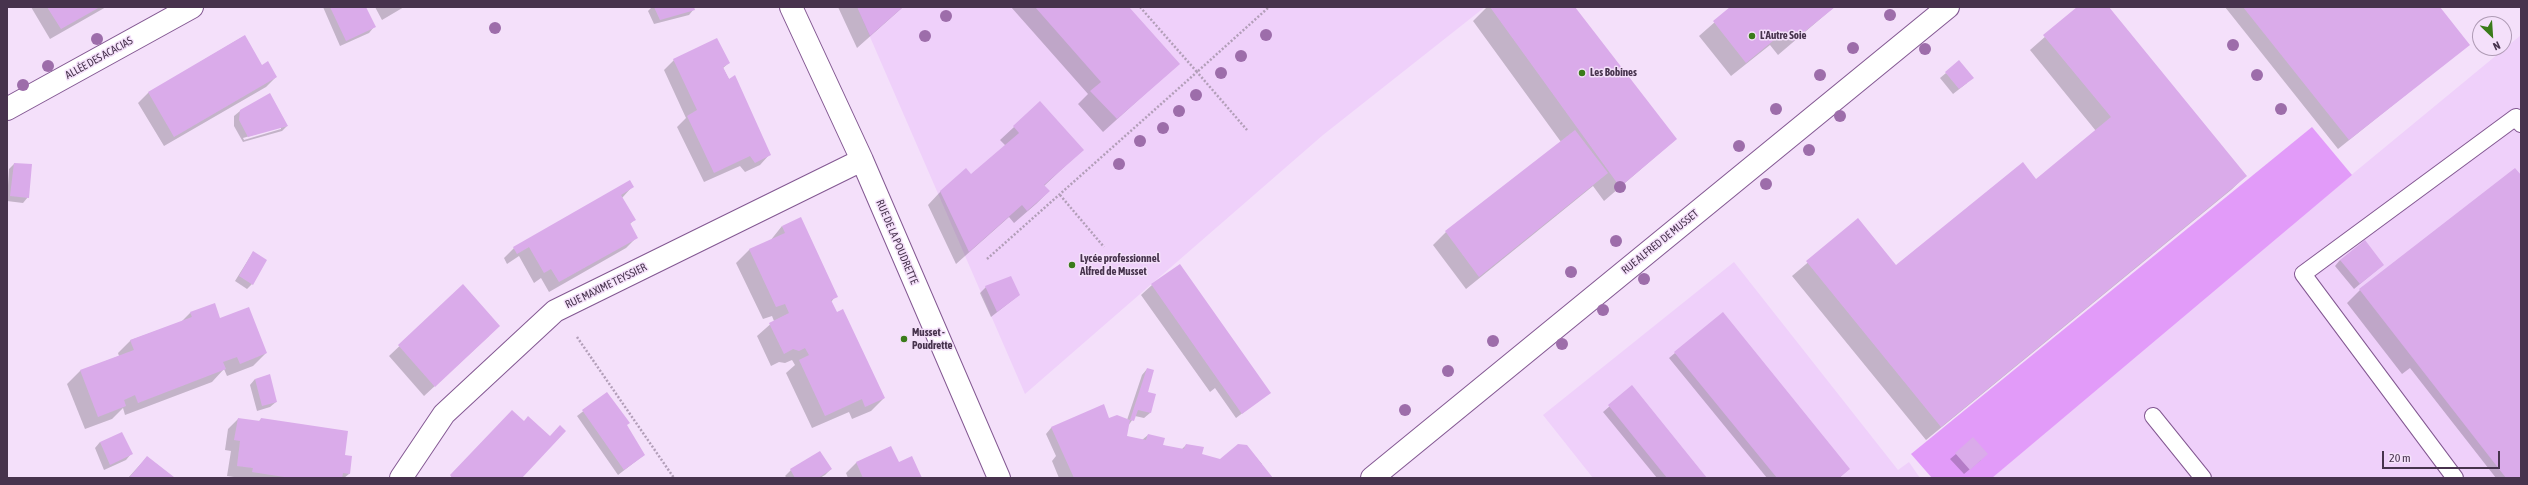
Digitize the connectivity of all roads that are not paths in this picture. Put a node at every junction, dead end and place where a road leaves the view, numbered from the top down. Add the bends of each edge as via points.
1 (192, 7) edge
2 (792, 7) edge
3 (1948, 7) edge
4 (7, 109) edge
5 (2521, 124) edge
6 (862, 160) junction
7 (2153, 416) dead end
8 (401, 478) edge
9 (999, 478) edge
10 (1372, 478) edge
11 (2203, 478) edge
12 (2454, 478) edge

1 - 4 street, ALLÉE DES ACACIAS
2 - 6 street, RUE DE LA POUDRETTE
3 - 10 street, RUE ALFRED DE MUSSET
5 - 12 lane via 2516,117 2303,274
6 - 8 street, RUE MAXIME TEYSSIER via 555,311 444,414
6 - 9 street, RUE DE LA POUDRETTE
7 - 11 lane

